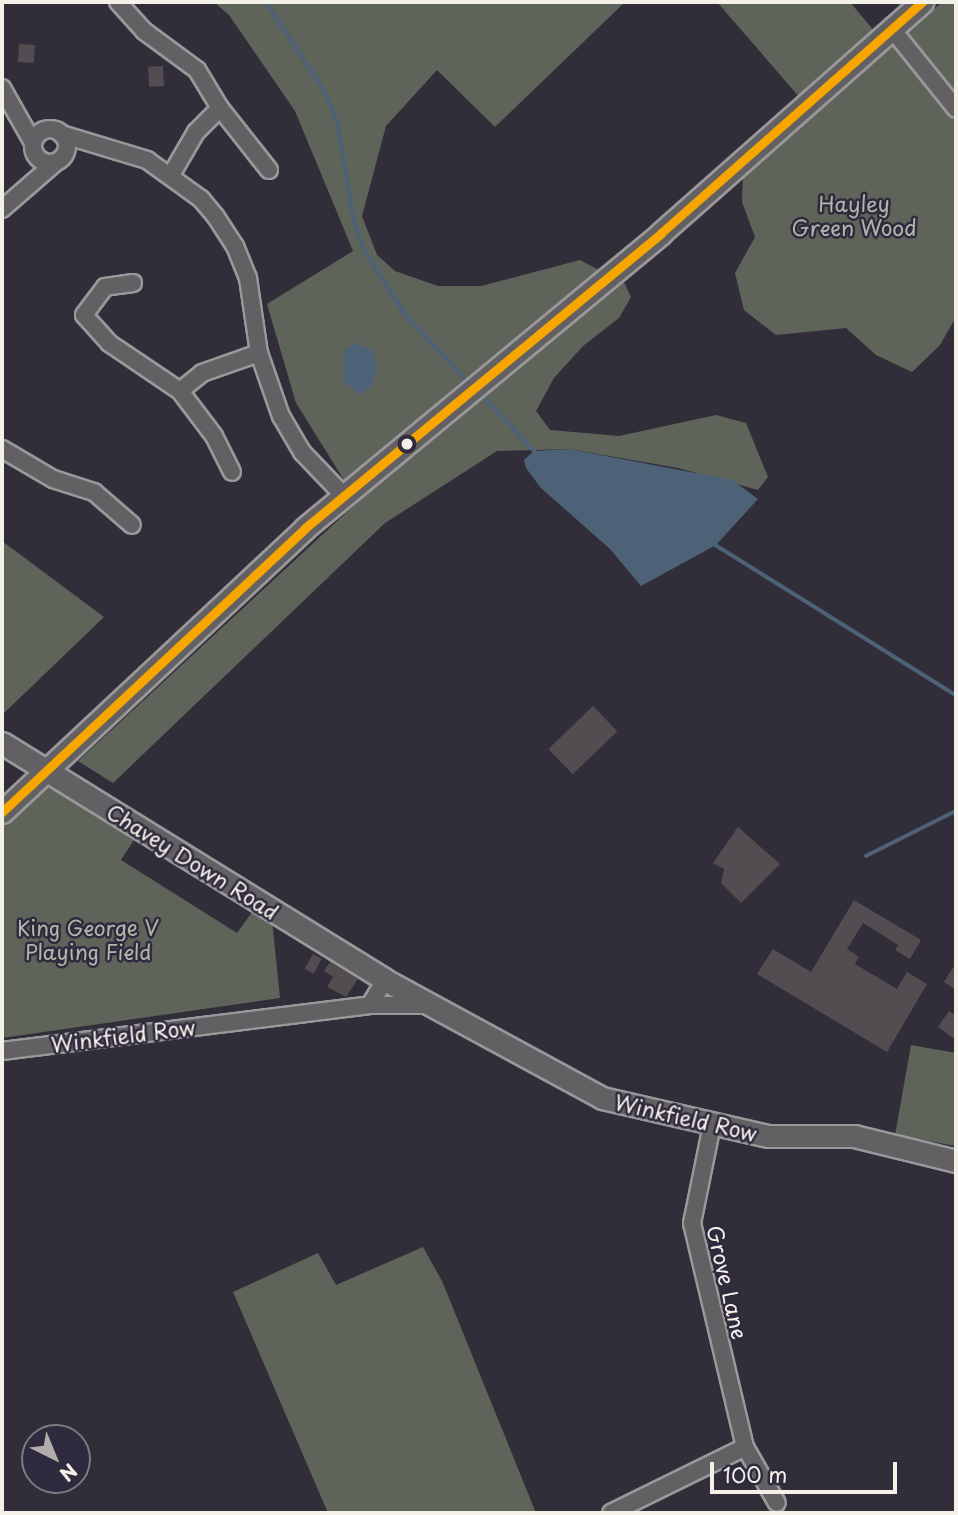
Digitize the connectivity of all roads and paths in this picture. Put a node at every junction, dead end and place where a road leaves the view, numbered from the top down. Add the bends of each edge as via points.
1 (118, 2) edge
2 (922, 2) edge
3 (892, 29) junction
4 (2, 88) edge
5 (14, 105) junction
6 (220, 108) junction
7 (956, 109) edge
8 (53, 132) junction
9 (32, 144) junction
10 (104, 147) junction
11 (60, 159) junction
12 (269, 170) dead end
13 (170, 175) junction
14 (24, 187) junction
15 (2, 209) edge
16 (133, 283) dead end
17 (259, 353) junction
18 (180, 391) junction
19 (2, 449) edge
20 (232, 472) dead end
21 (344, 496) junction
22 (132, 525) dead end
23 (2, 743) edge
24 (47, 771) junction
25 (2, 812) edge
26 (385, 980) junction
27 (370, 1005) junction
28 (438, 1005) junction
29 (2, 1051) edge
30 (712, 1125) junction
31 (956, 1161) edge
32 (744, 1447) junction
33 (777, 1503) dead end
34 (611, 1513) edge

1 - 6 street via 144,31 197,70
2 - 3 main road
3 - 7 street
3 - 21 main road via 661,233
4 - 5 street
5 - 8 street
5 - 9 street
6 - 12 street
6 - 13 street via 196,132
8 - 9 street
8 - 10 street
8 - 11 street via 67,143
9 - 11 street via 40,160
9 - 14 street via 34,165
10 - 11 street
10 - 13 street via 147,160
11 - 14 street
13 - 17 street via 201,200 235,246 254,301
14 - 15 street
16 - 18 street via 105,287 84,315 108,343
17 - 18 street via 202,373
17 - 21 street via 281,416 302,452
18 - 20 street via 214,436
19 - 22 street via 53,479 94,492
21 - 24 main road
23 - 24 main road, Chavey Down Road
24 - 25 main road
24 - 26 main road, Chavey Down Road
26 - 27 street
26 - 28 main road, Winkfield Row
27 - 28 street, Winkfield Row
27 - 29 street, Winkfield Row
28 - 30 main road, Winkfield Row via 602,1098
30 - 31 main road, Winkfield Row via 768,1136 854,1136
30 - 32 street, Grove Lane via 692,1223
32 - 33 street, Grove Lane
32 - 34 street

